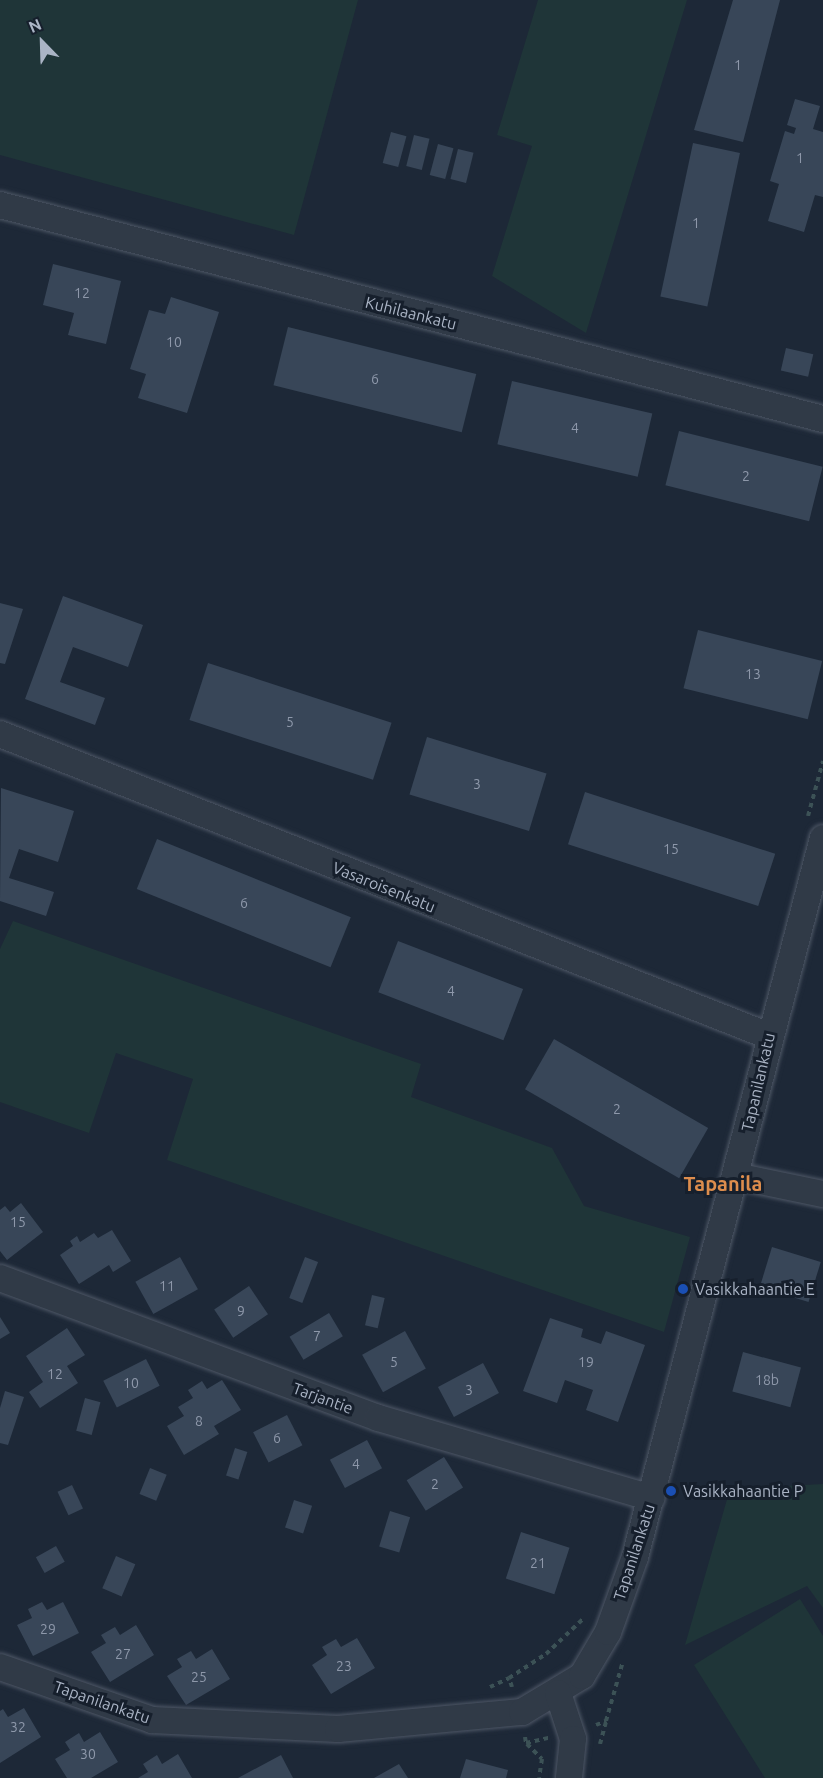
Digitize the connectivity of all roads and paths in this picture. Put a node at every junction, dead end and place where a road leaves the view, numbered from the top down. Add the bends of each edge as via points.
1 (0, 205) edge
2 (823, 419) edge
3 (0, 734) edge
4 (823, 838) edge
5 (769, 1036) junction
6 (736, 1176) junction
7 (823, 1194) edge
8 (0, 1278) edge
9 (652, 1498) junction
10 (0, 1667) edge
11 (558, 1693) junction
12 (526, 1743) dead end
13 (539, 1778) edge
14 (569, 1778) edge

1 - 2 street, Kuhilaankatu
3 - 5 street, Vasaroisenkatu
4 - 5 street, Tapanilankatu
5 - 6 street, Tapanilankatu
6 - 7 street
6 - 9 street, Tapanilankatu via 703,1289
8 - 9 street, Tarjantie via 378,1418
9 - 11 street, Tapanilankatu via 608,1632 582,1676
10 - 11 street, Tapanilankatu via 152,1720 338,1729 522,1712
11 - 14 street via 573,1739
12 - 13 path via 542,1759

